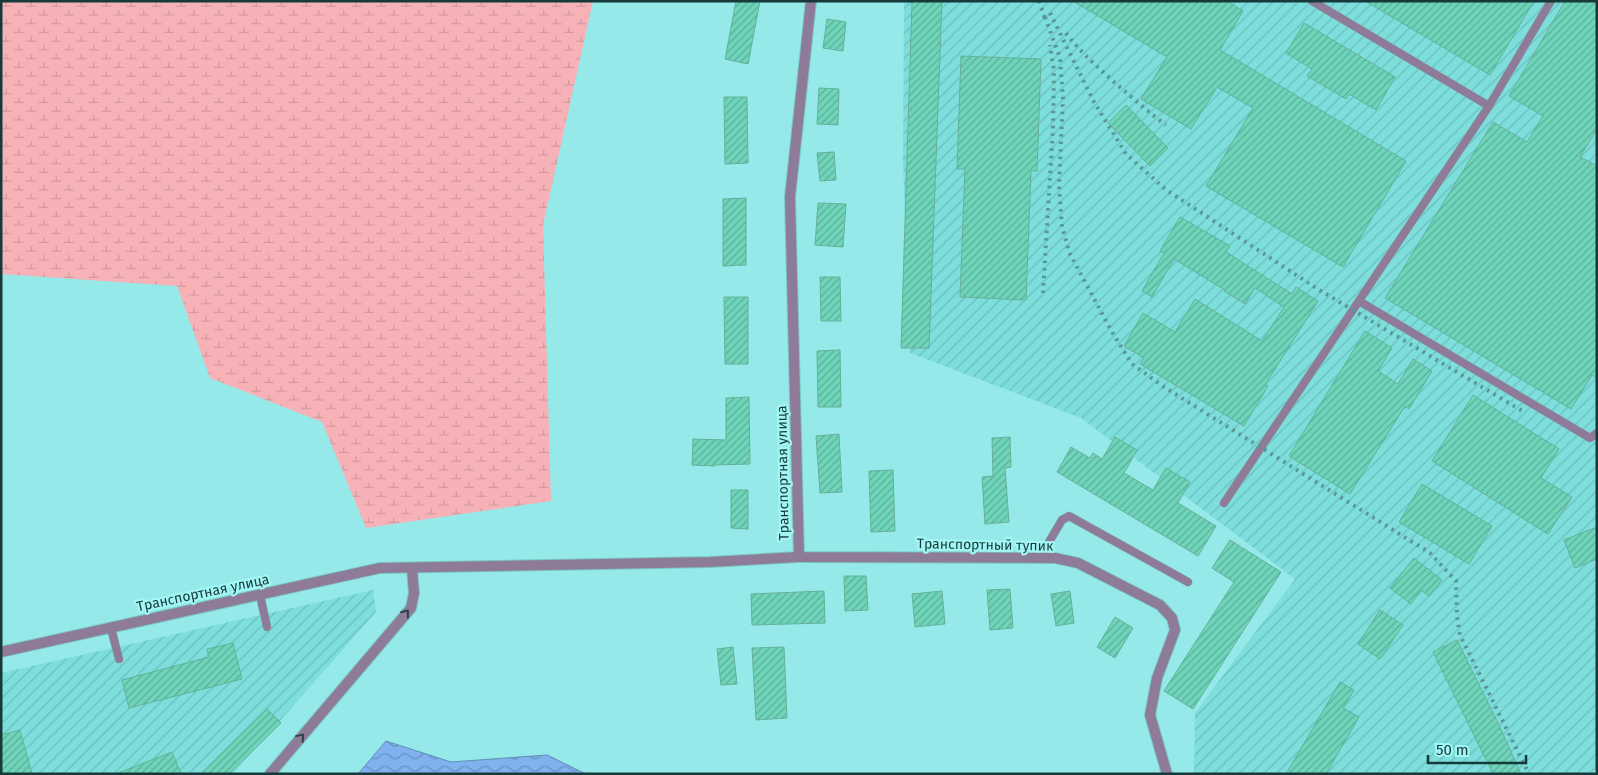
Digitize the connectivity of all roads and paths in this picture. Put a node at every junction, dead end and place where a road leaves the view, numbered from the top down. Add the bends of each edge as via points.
1 (811, 1) edge
2 (1312, 1) edge
3 (1551, 1) edge
4 (1489, 106) junction
5 (1359, 301) junction
6 (1597, 433) edge
7 (1224, 503) dead end
8 (799, 557) junction
9 (1041, 558) junction
10 (412, 569) junction
11 (1188, 582) dead end
12 (260, 595) junction
13 (267, 627) dead end
14 (111, 628) junction
15 (1, 652) edge
16 (119, 659) dead end
17 (270, 774) edge
18 (1167, 774) edge

1 - 8 street, Транспортная улица via 790,197
2 - 4 lane
3 - 4 lane
4 - 5 lane
5 - 6 lane via 1590,438
5 - 7 lane
8 - 9 street, Транспортный тупик
8 - 10 street, Транспортная улица
9 - 11 lane via 1062,520 1070,516
9 - 18 street, Транспортный тупик via 1078,562 1160,605 1172,618 1175,630 1157,678 1150,714
10 - 12 street, Транспортная улица via 380,568
17 -> 10 street via 411,608 414,593
12 - 13 lane
12 - 14 street, Транспортная улица
14 - 15 street, Транспортная улица
14 - 16 lane

